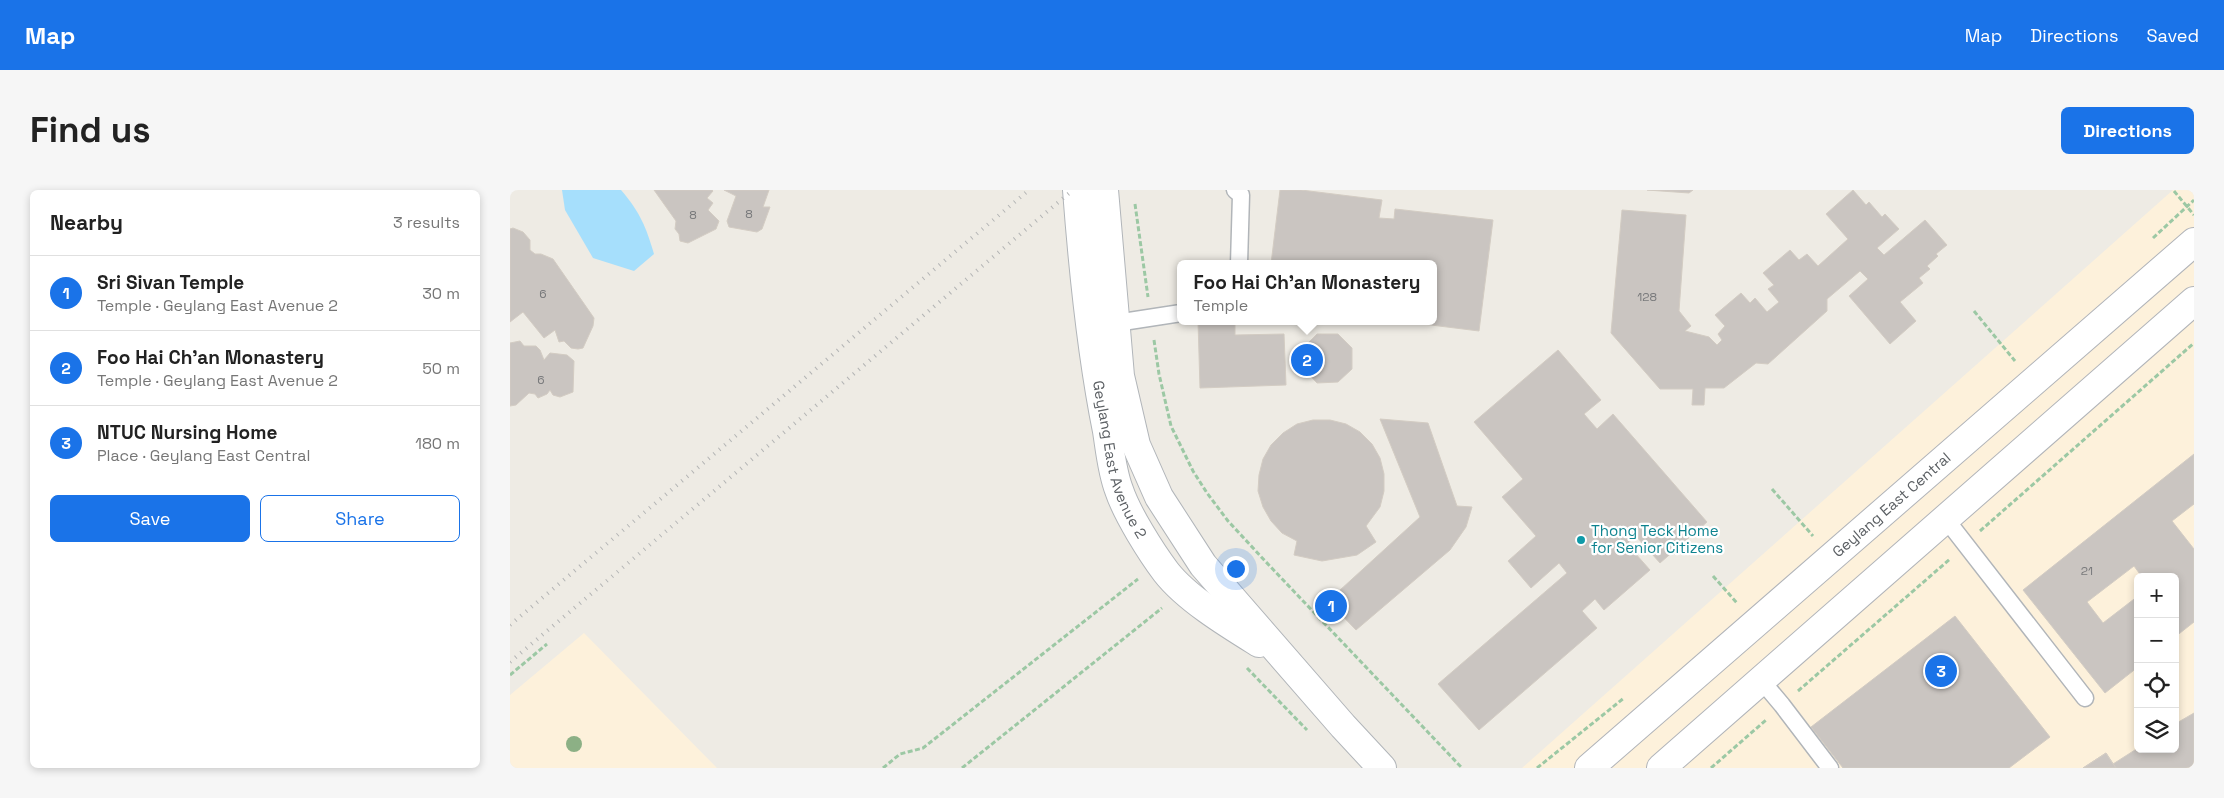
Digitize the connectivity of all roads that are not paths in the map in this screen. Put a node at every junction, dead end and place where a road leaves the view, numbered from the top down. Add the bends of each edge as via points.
1 (1078, 190) edge
2 (1104, 190) edge
3 (1235, 190) edge
4 (2194, 242) edge
5 (1239, 260) edge
6 (2194, 301) edge
7 (1177, 314) edge
8 (1116, 323) junction
9 (1945, 518) junction
10 (1286, 660) junction
11 (1760, 680) junction
12 (2085, 698) dead end
13 (1382, 768) edge
14 (1589, 768) edge
15 (1661, 768) edge
16 (1830, 768) edge

1 - 10 main road, Geylang East Avenue 2 via 1093,347 1119,490 1139,529 1178,585 1228,623
2 - 8 main road, Geylang East Avenue 2
3 - 5 lane via 1240,195
4 - 14 main road, Geylang East Central
6 - 9 main road
7 - 8 lane
8 - 10 main road, Geylang East Avenue 2 via 1120,376 1136,445 1158,497 1203,565
9 - 11 main road
9 - 12 lane
10 - 13 main road, Geylang East Avenue 2
11 - 15 main road
11 - 16 lane

